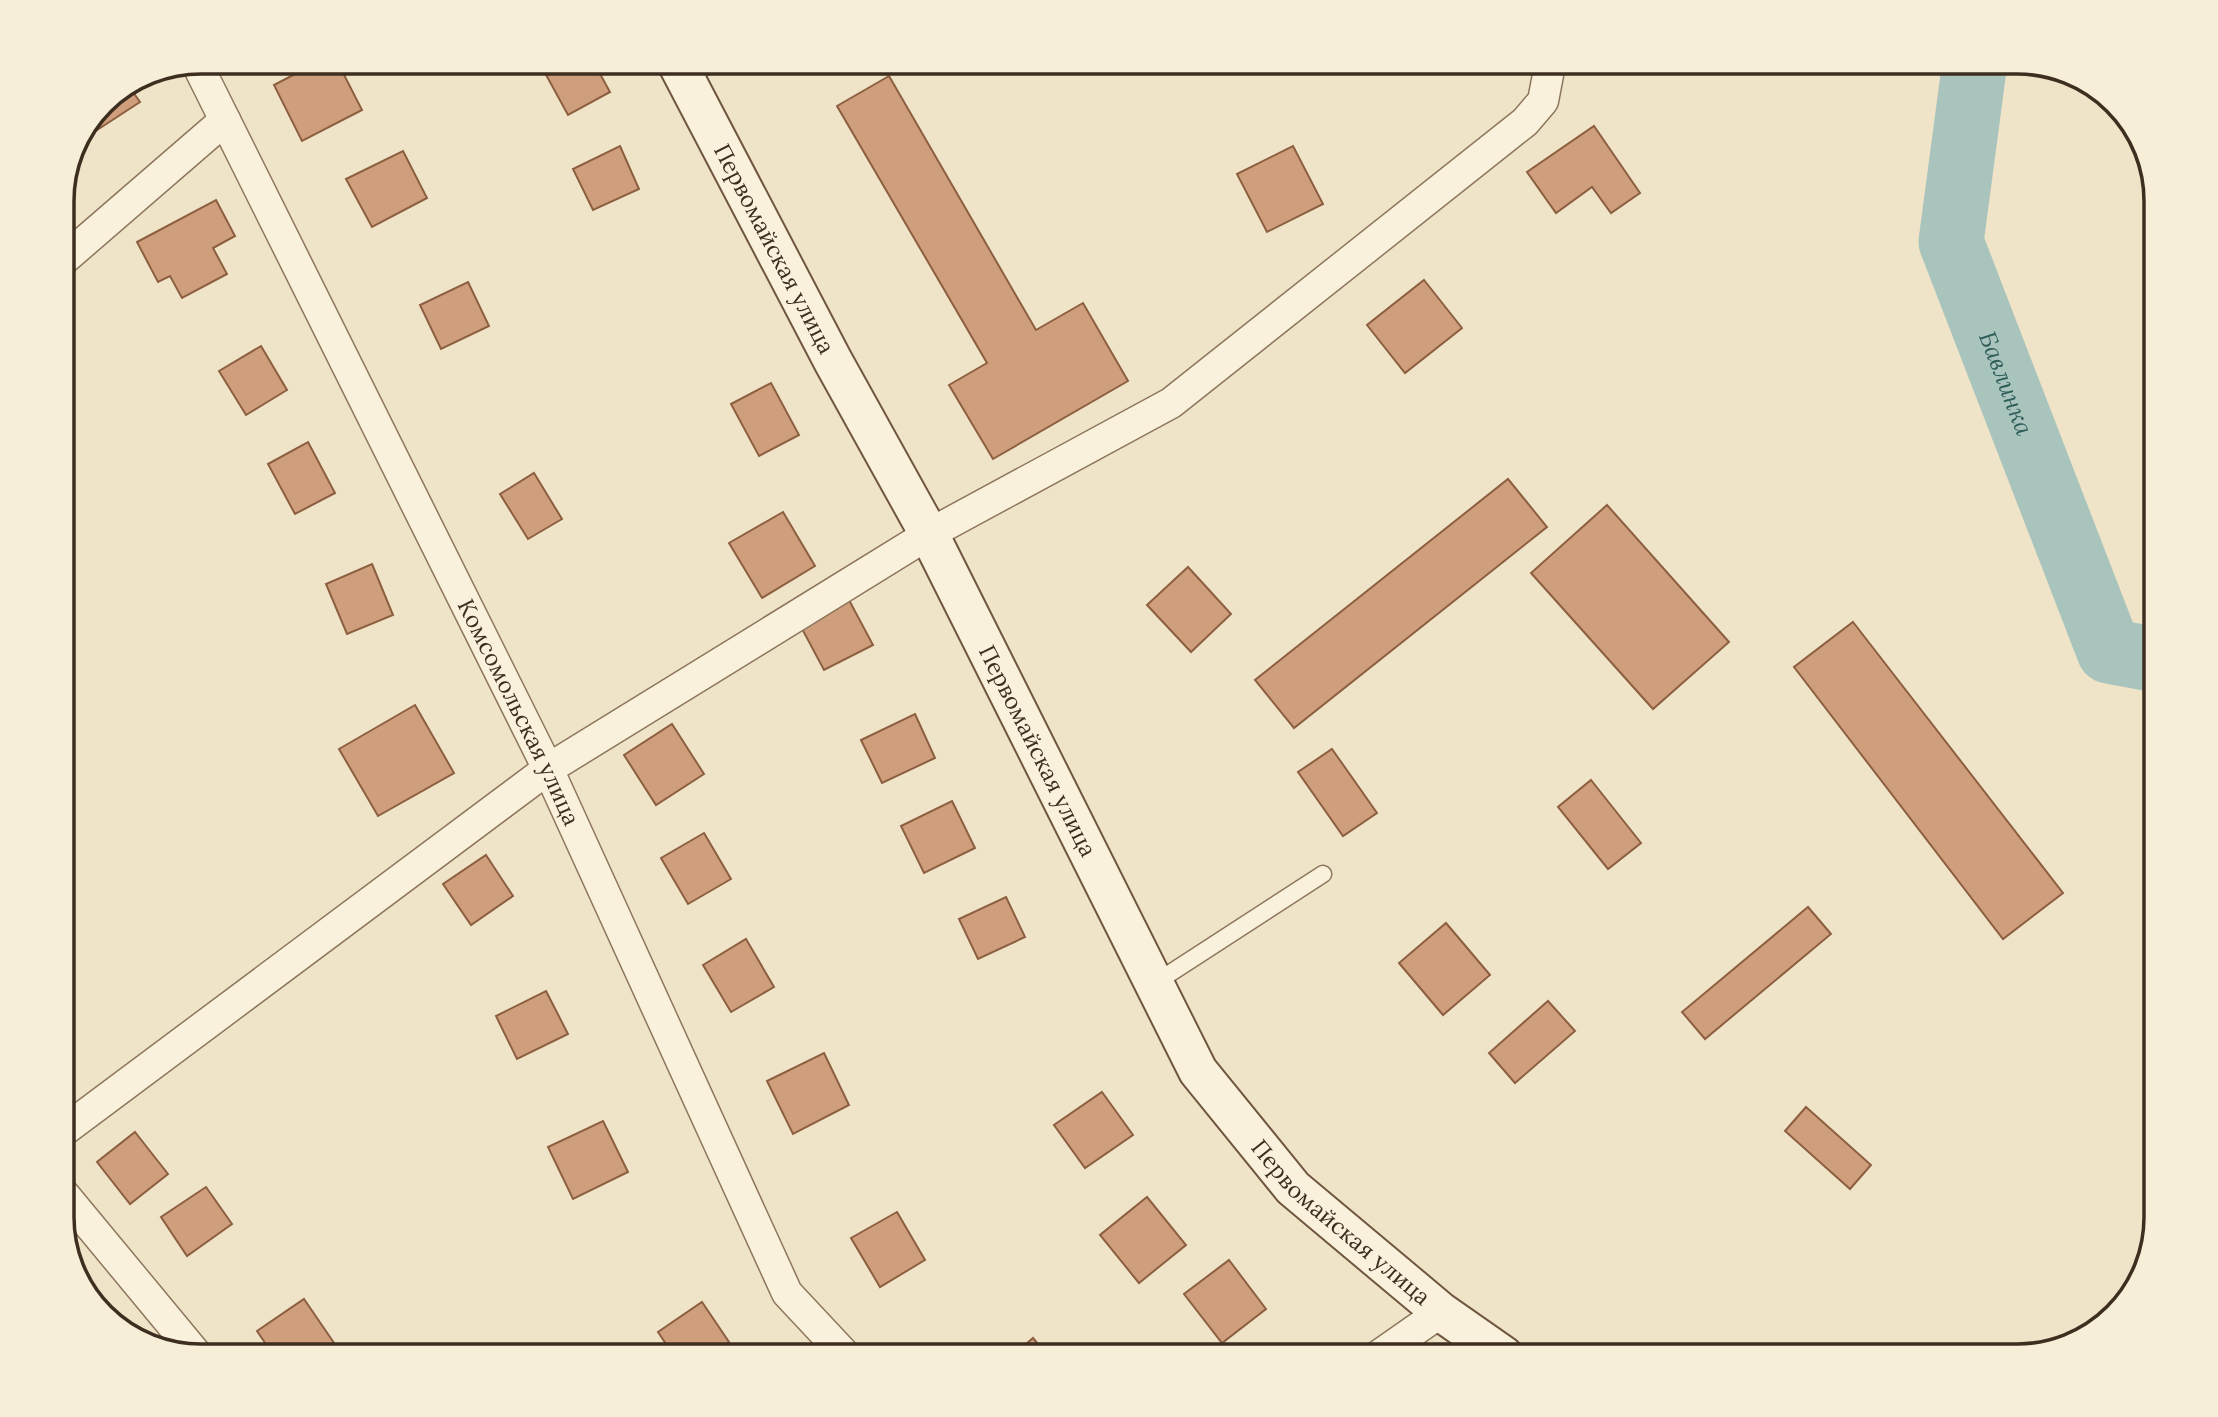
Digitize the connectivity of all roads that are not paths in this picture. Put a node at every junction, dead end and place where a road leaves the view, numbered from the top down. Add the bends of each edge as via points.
1 (202, 74) edge
2 (683, 74) edge
3 (1548, 74) edge
4 (225, 120) junction
5 (74, 251) edge
6 (929, 534) junction
7 (548, 769) junction
8 (1323, 874) dead end
9 (1154, 984) junction
10 (74, 1123) edge
11 (74, 1206) edge
12 (1441, 1312) junction
13 (187, 1342) edge
14 (835, 1344) edge
15 (1395, 1344) edge
16 (1487, 1344) edge

1 - 4 street, Комсомольская улица
2 - 6 street, Первомайская улица
3 - 6 street via 1543,101 1525,122 1171,403
4 - 5 street
4 - 7 street, Комсомольская улица
6 - 7 street
6 - 9 street, Первомайская улица
7 - 10 street
7 - 14 street, Комсомольская улица via 787,1293
8 - 9 lane
9 - 12 street, Первомайская улица via 1198,1071 1293,1188
11 - 13 street
12 - 15 street
12 - 16 street, Первомайская улица

